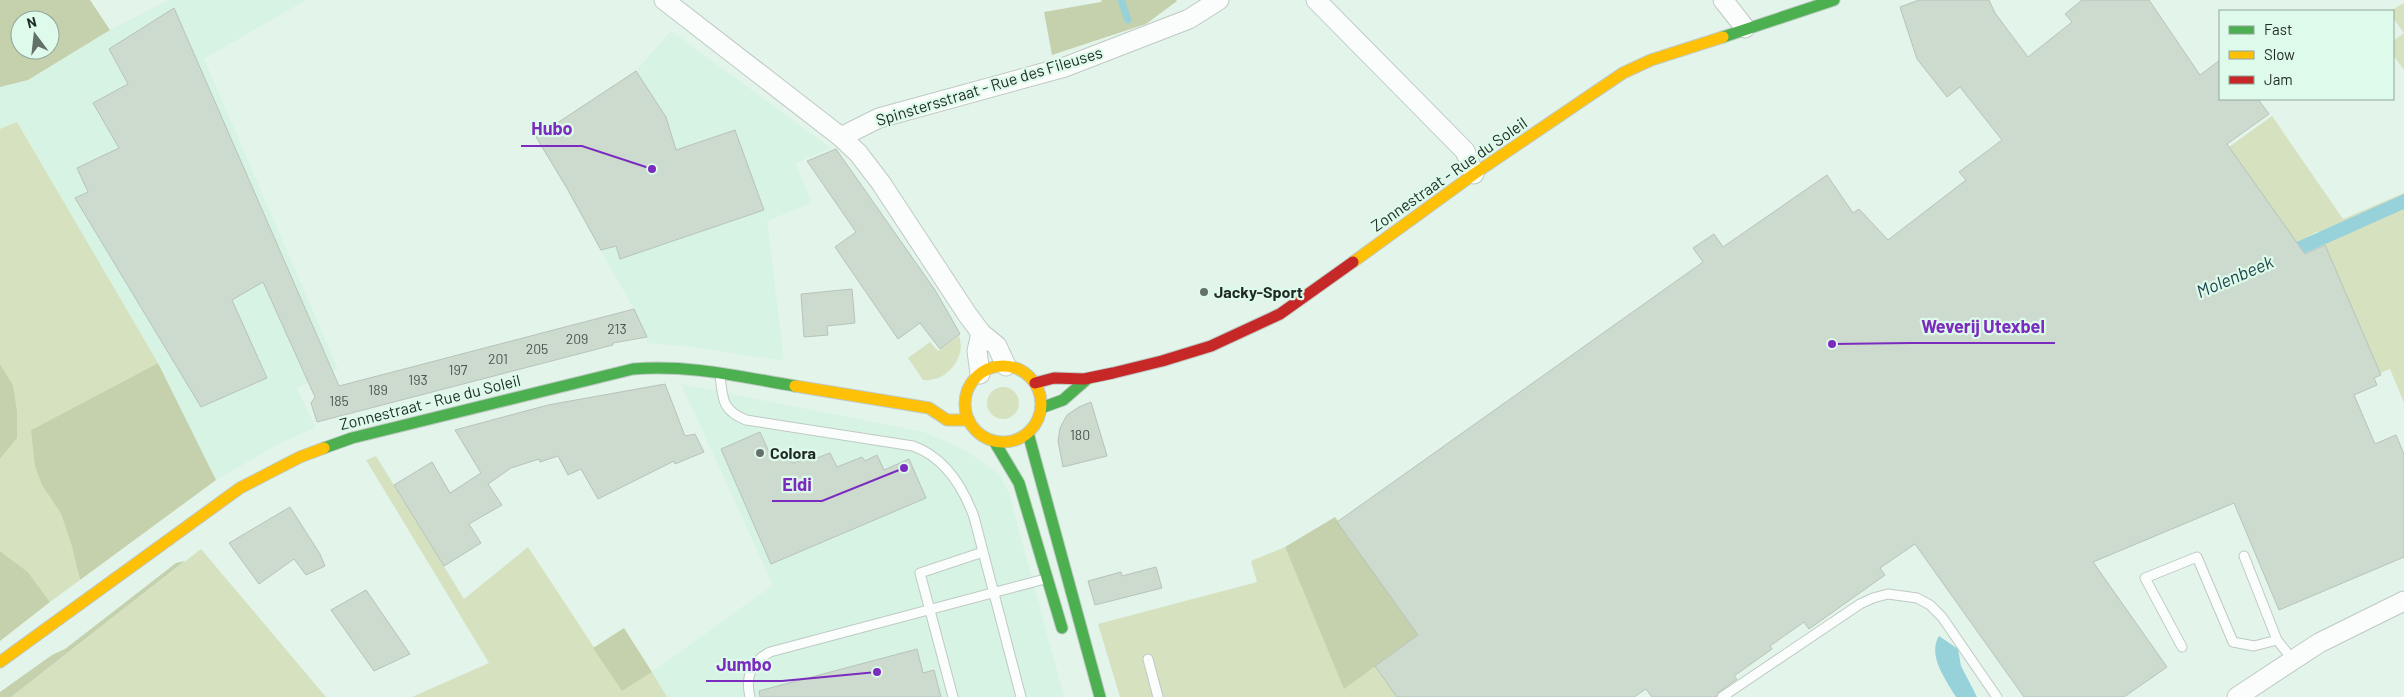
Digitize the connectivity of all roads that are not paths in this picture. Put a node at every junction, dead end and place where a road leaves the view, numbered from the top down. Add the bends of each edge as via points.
1 (664, 0) edge
2 (1219, 0) edge
3 (1316, 0) edge
4 (1723, 0) edge
5 (1834, 0) edge
6 (1745, 28) junction
7 (841, 137) junction
8 (1474, 174) junction
9 (981, 333) junction
10 (1006, 366) junction
11 (719, 373) junction
12 (980, 374) junction
13 (1087, 379) junction
14 (1035, 383) junction
15 (966, 395) junction
16 (929, 408) junction
17 (1041, 408) junction
18 (969, 420) junction
19 (1028, 432) junction
20 (994, 440) junction
21 (983, 552) junction
22 (2244, 556) dead end
23 (1048, 578) junction
24 (994, 592) junction
25 (2404, 601) edge
26 (930, 609) junction
27 (2278, 640) junction
28 (1066, 641) dead end
29 (2182, 648) dead end
30 (1148, 658) dead end
31 (2293, 660) junction
32 (0, 662) edge
33 (750, 697) edge
34 (953, 697) edge
35 (1021, 697) edge
36 (1100, 697) edge
37 (1158, 697) edge
38 (1722, 697) edge
39 (1997, 697) edge
40 (2236, 697) edge

1 - 7 street
2 - 7 street, Spinstersstraat - Rue des Fileuses via 1189,19 1065,67 879,118
3 - 8 street via 1465,151
4 - 6 street
5 - 6 main road, Zonnestraat - Rue du Soleil
6 - 8 main road, Zonnestraat - Rue du Soleil via 1651,60 1623,73
7 - 9 street via 858,153 880,183
8 - 13 main road, Zonnestraat - Rue du Soleil via 1364,255 1252,330 1133,369
9 - 10 street via 997,346
9 - 12 street via 977,357
10 - 12 main road
10 - 14 main road via 1022,372
11 - 16 main road, Zonnestraat - Rue du Soleil
11 - 21 lane via 727,409 746,420 922,450 942,463 968,500
11 - 32 main road, Zonnestraat - Rue du Soleil via 670,367 633,369 423,419 326,447 268,473 220,501
12 - 15 main road
13 - 14 main road, Zonnestraat - Rue du Soleil via 1058,378
13 - 17 main road, Zonnestraat - Rue du Soleil via 1063,400
14 - 17 main road
15 - 16 main road
15 - 18 main road
16 - 18 main road, Zonnestraat - Rue du Soleil via 947,420
17 - 19 main road via 1037,421
18 - 20 main road via 979,433
19 - 20 main road via 1006,442
19 - 36 main road
20 - 23 main road via 1019,483
21 - 24 lane
21 - 26 lane via 920,573
22 - 27 lane
23 - 24 lane
23 - 28 main road
24 - 26 lane
24 - 35 lane
25 - 31 street via 2319,643
26 - 33 lane via 770,652 759,658 748,674
26 - 34 lane
27 - 29 lane via 2254,646 2233,642 2197,557 2145,578
27 - 31 lane
30 - 37 lane
31 - 40 street
38 - 39 lane via 1860,604 1888,594 1917,598 1930,605 1942,617

